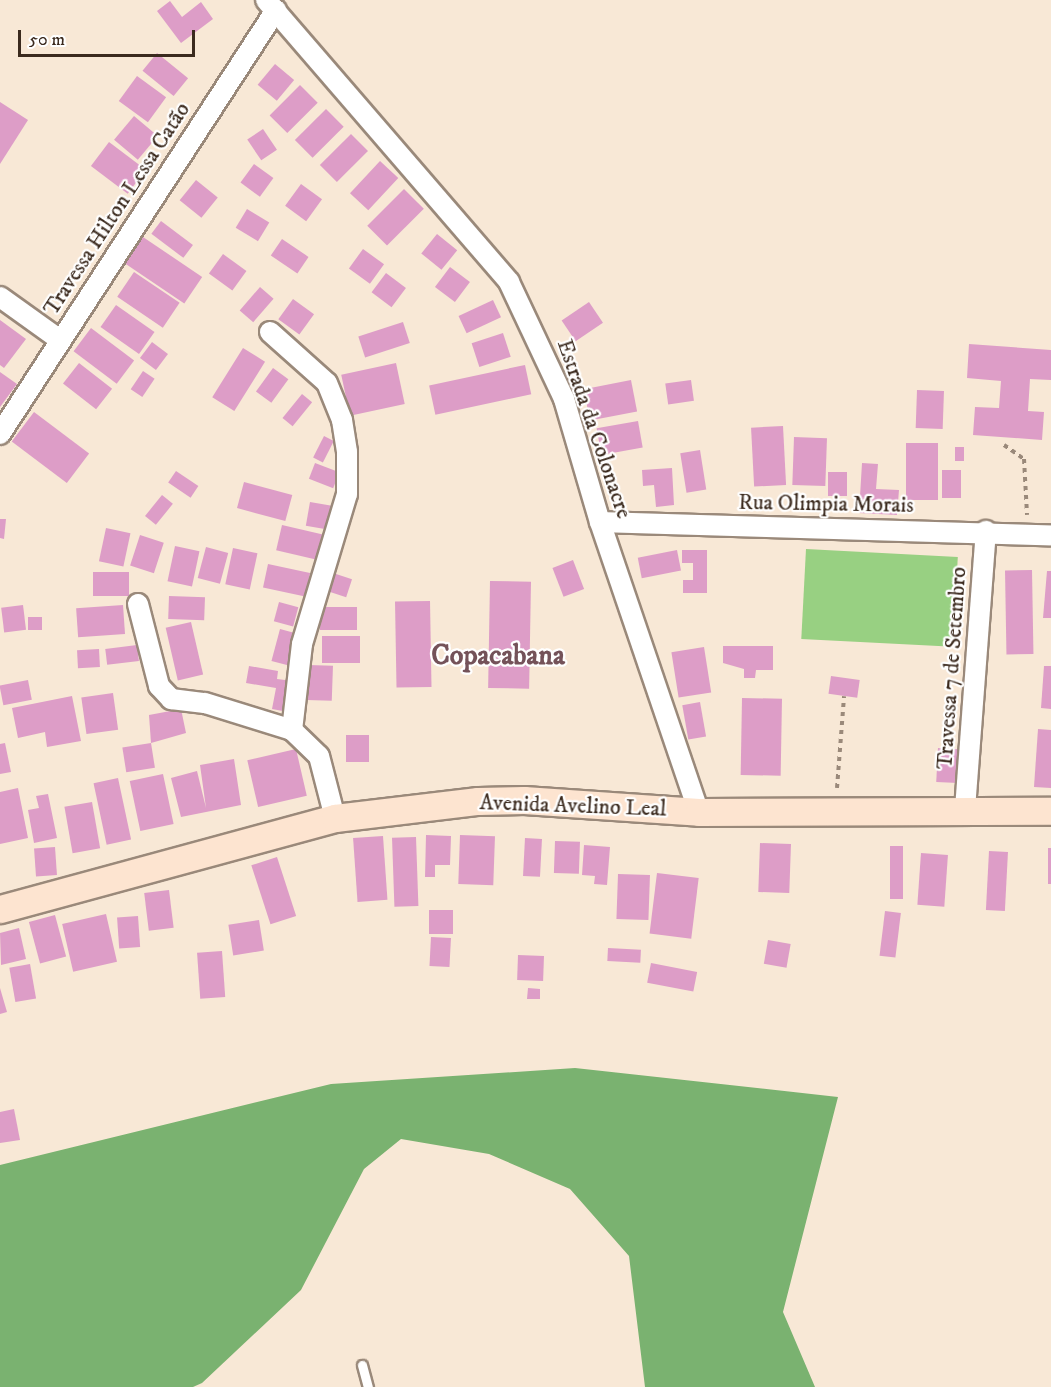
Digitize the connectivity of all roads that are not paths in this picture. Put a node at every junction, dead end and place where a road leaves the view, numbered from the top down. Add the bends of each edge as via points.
1 (271, 5) edge
2 (0, 297) edge
3 (270, 332) dead end
4 (60, 340) junction
5 (0, 434) edge
6 (600, 522) junction
7 (986, 531) junction
8 (1051, 535) edge
9 (138, 604) dead end
10 (292, 730) junction
11 (965, 809) junction
12 (1051, 811) edge
13 (699, 812) junction
14 (335, 818) junction
15 (0, 909) edge
16 (362, 1365) dead end
17 (368, 1387) edge

1 - 4 street, Travessa Hilton Lessa Catão
1 - 6 street, Estrada da Colonacre via 509,282 564,399
2 - 4 street
3 - 10 street via 327,383 342,420 347,452 347,494 302,644
4 - 5 street, Travessa Hilton Lessa Catão
6 - 7 street, Rua Olimpia Morais
6 - 13 street, Estrada da Colonacre
7 - 8 street, Rua Olimpia Morais
7 - 11 street, Travessa 7 de Setembro
9 - 10 street via 159,686 171,699 205,703
10 - 14 street via 319,756
11 - 12 main road, Avenida Avelino Leal
11 - 13 main road, Avenida Avelino Leal
13 - 14 main road, Avenida Avelino Leal via 524,800 478,801
14 - 15 main road, Avenida Avelino Leal
16 - 17 lane

